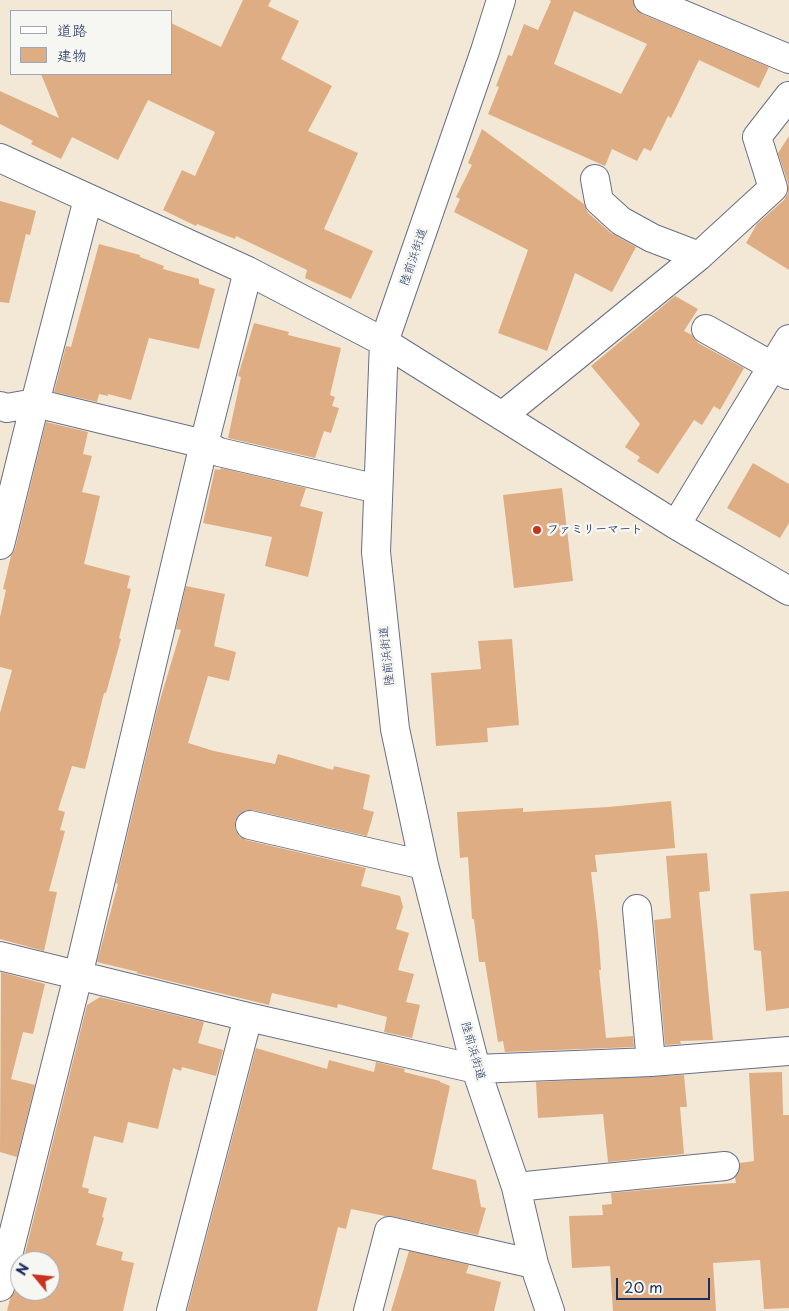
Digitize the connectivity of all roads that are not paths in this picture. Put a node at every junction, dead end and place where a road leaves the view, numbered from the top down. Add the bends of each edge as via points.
1 (501, 0) edge
2 (648, 0) edge
3 (789, 59) edge
4 (789, 96) edge
5 (0, 158) edge
6 (595, 178) dead end
7 (88, 198) junction
8 (699, 256) junction
9 (248, 271) junction
10 (706, 329) dead end
11 (789, 339) edge
12 (384, 342) junction
13 (781, 371) edge
14 (35, 403) junction
15 (0, 406) edge
16 (502, 416) junction
17 (204, 444) junction
18 (378, 489) junction
19 (676, 525) junction
20 (0, 545) edge
21 (789, 591) edge
22 (250, 825) dead end
23 (424, 865) junction
24 (637, 909) dead end
25 (0, 956) edge
26 (78, 976) junction
27 (248, 1017) junction
28 (789, 1051) edge
29 (651, 1062) junction
30 (476, 1069) junction
31 (725, 1166) dead end
32 (516, 1187) junction
33 (534, 1264) junction
34 (0, 1287) edge
35 (170, 1311) edge
36 (368, 1311) edge
37 (550, 1311) edge

1 - 12 street, 陸前浜街道
2 - 3 street
4 - 8 street via 758,136 773,188
5 - 7 street
6 - 8 street via 599,201 621,221 652,238
7 - 9 street
7 - 14 street
8 - 16 street
9 - 12 street
9 - 17 street
10 - 13 street
11 - 13 street
12 - 16 street
12 - 18 street, 陸前浜街道
13 - 19 street
14 - 15 street via 7,408
14 - 17 street
14 - 20 street
16 - 19 street
17 - 18 street via 219,452
17 - 26 street
18 - 23 street, 陸前浜街道 via 376,552 395,729
19 - 21 street
22 - 23 street
23 - 30 street, 陸前浜街道
24 - 29 street
25 - 26 street
26 - 27 street
26 - 34 street
27 - 30 street
27 - 35 street
28 - 29 street
29 - 30 street
30 - 32 street, 陸前浜街道
31 - 32 street
32 - 33 street, 陸前浜街道
33 - 36 street via 388,1232
33 - 37 street, 陸前浜街道

